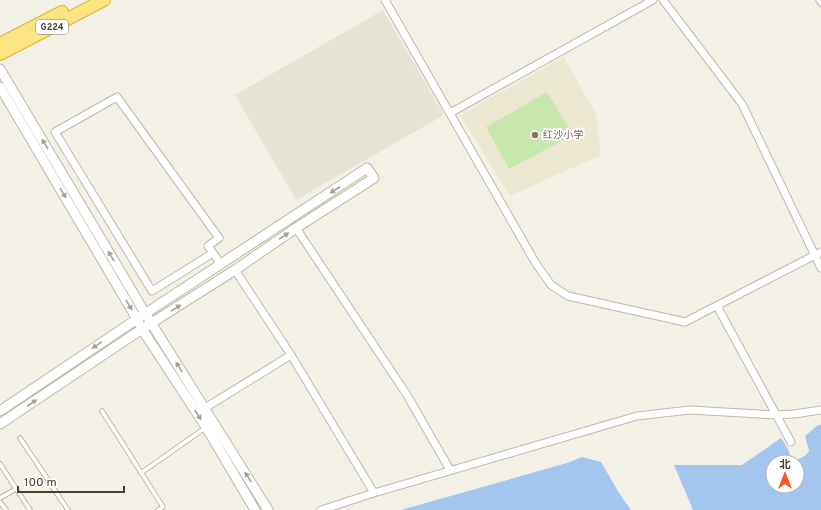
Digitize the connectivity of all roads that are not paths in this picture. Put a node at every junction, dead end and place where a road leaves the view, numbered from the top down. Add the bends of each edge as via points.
1 (86, 0) edge
2 (104, 0) edge
3 (385, 0) edge
4 (653, 0) edge
5 (663, 0) edge
6 (818, 0) edge
7 (821, 4) edge
8 (0, 44) edge
9 (0, 54) edge
10 (0, 69) edge
11 (0, 87) edge
12 (450, 113) junction
13 (296, 228) junction
14 (213, 253) junction
15 (818, 254) edge
16 (221, 264) junction
17 (821, 268) edge
18 (236, 270) junction
19 (717, 306) junction
20 (145, 313) junction
21 (137, 319) junction
22 (152, 323) junction
23 (142, 329) junction
24 (291, 355) junction
25 (205, 408) junction
26 (821, 410) edge
27 (0, 411) edge
28 (102, 411) dead end
29 (776, 415) junction
30 (0, 424) edge
31 (206, 427) junction
32 (20, 438) dead end
33 (791, 442) dead end
34 (0, 464) edge
35 (450, 470) junction
36 (141, 473) junction
37 (16, 489) junction
38 (374, 493) junction
39 (0, 498) edge
40 (0, 502) edge
41 (6, 510) edge
42 (30, 510) edge
43 (68, 510) edge
44 (158, 510) edge
45 (256, 510) edge
46 (268, 510) edge
47 (321, 510) edge

1 - 8 highway, G224
2 - 9 highway, G224
3 - 12 street
4 - 12 street
5 - 15 street via 742,104
6 - 7 lane
20 -> 10 street
11 -> 21 street
12 - 19 street via 535,262 551,285 568,296 685,322
13 -> 16 street via 374,178 367,168
18 -> 13 street
13 - 35 street via 407,395
14 - 14 street via 208,246 219,238 117,97 55,132 152,291
14 - 16 street
15 - 17 street
15 - 19 street
16 - 20 street
22 -> 18 street
18 - 24 street
19 - 29 street
20 - 21 street
20 - 22 street
21 - 23 street
21 -> 27 street
22 - 23 street
25 -> 22 street
30 -> 23 street
23 -> 31 street
24 - 25 street
24 - 38 street
46 -> 25 street
26 - 29 street
28 - 36 lane
29 - 33 street
29 - 35 street via 690,410 637,416
31 - 36 lane
31 - 45 street
32 - 43 lane
34 - 37 lane
35 - 38 street
36 - 44 lane via 163,507
37 - 39 lane
37 - 42 lane
38 - 47 street
40 - 41 lane

